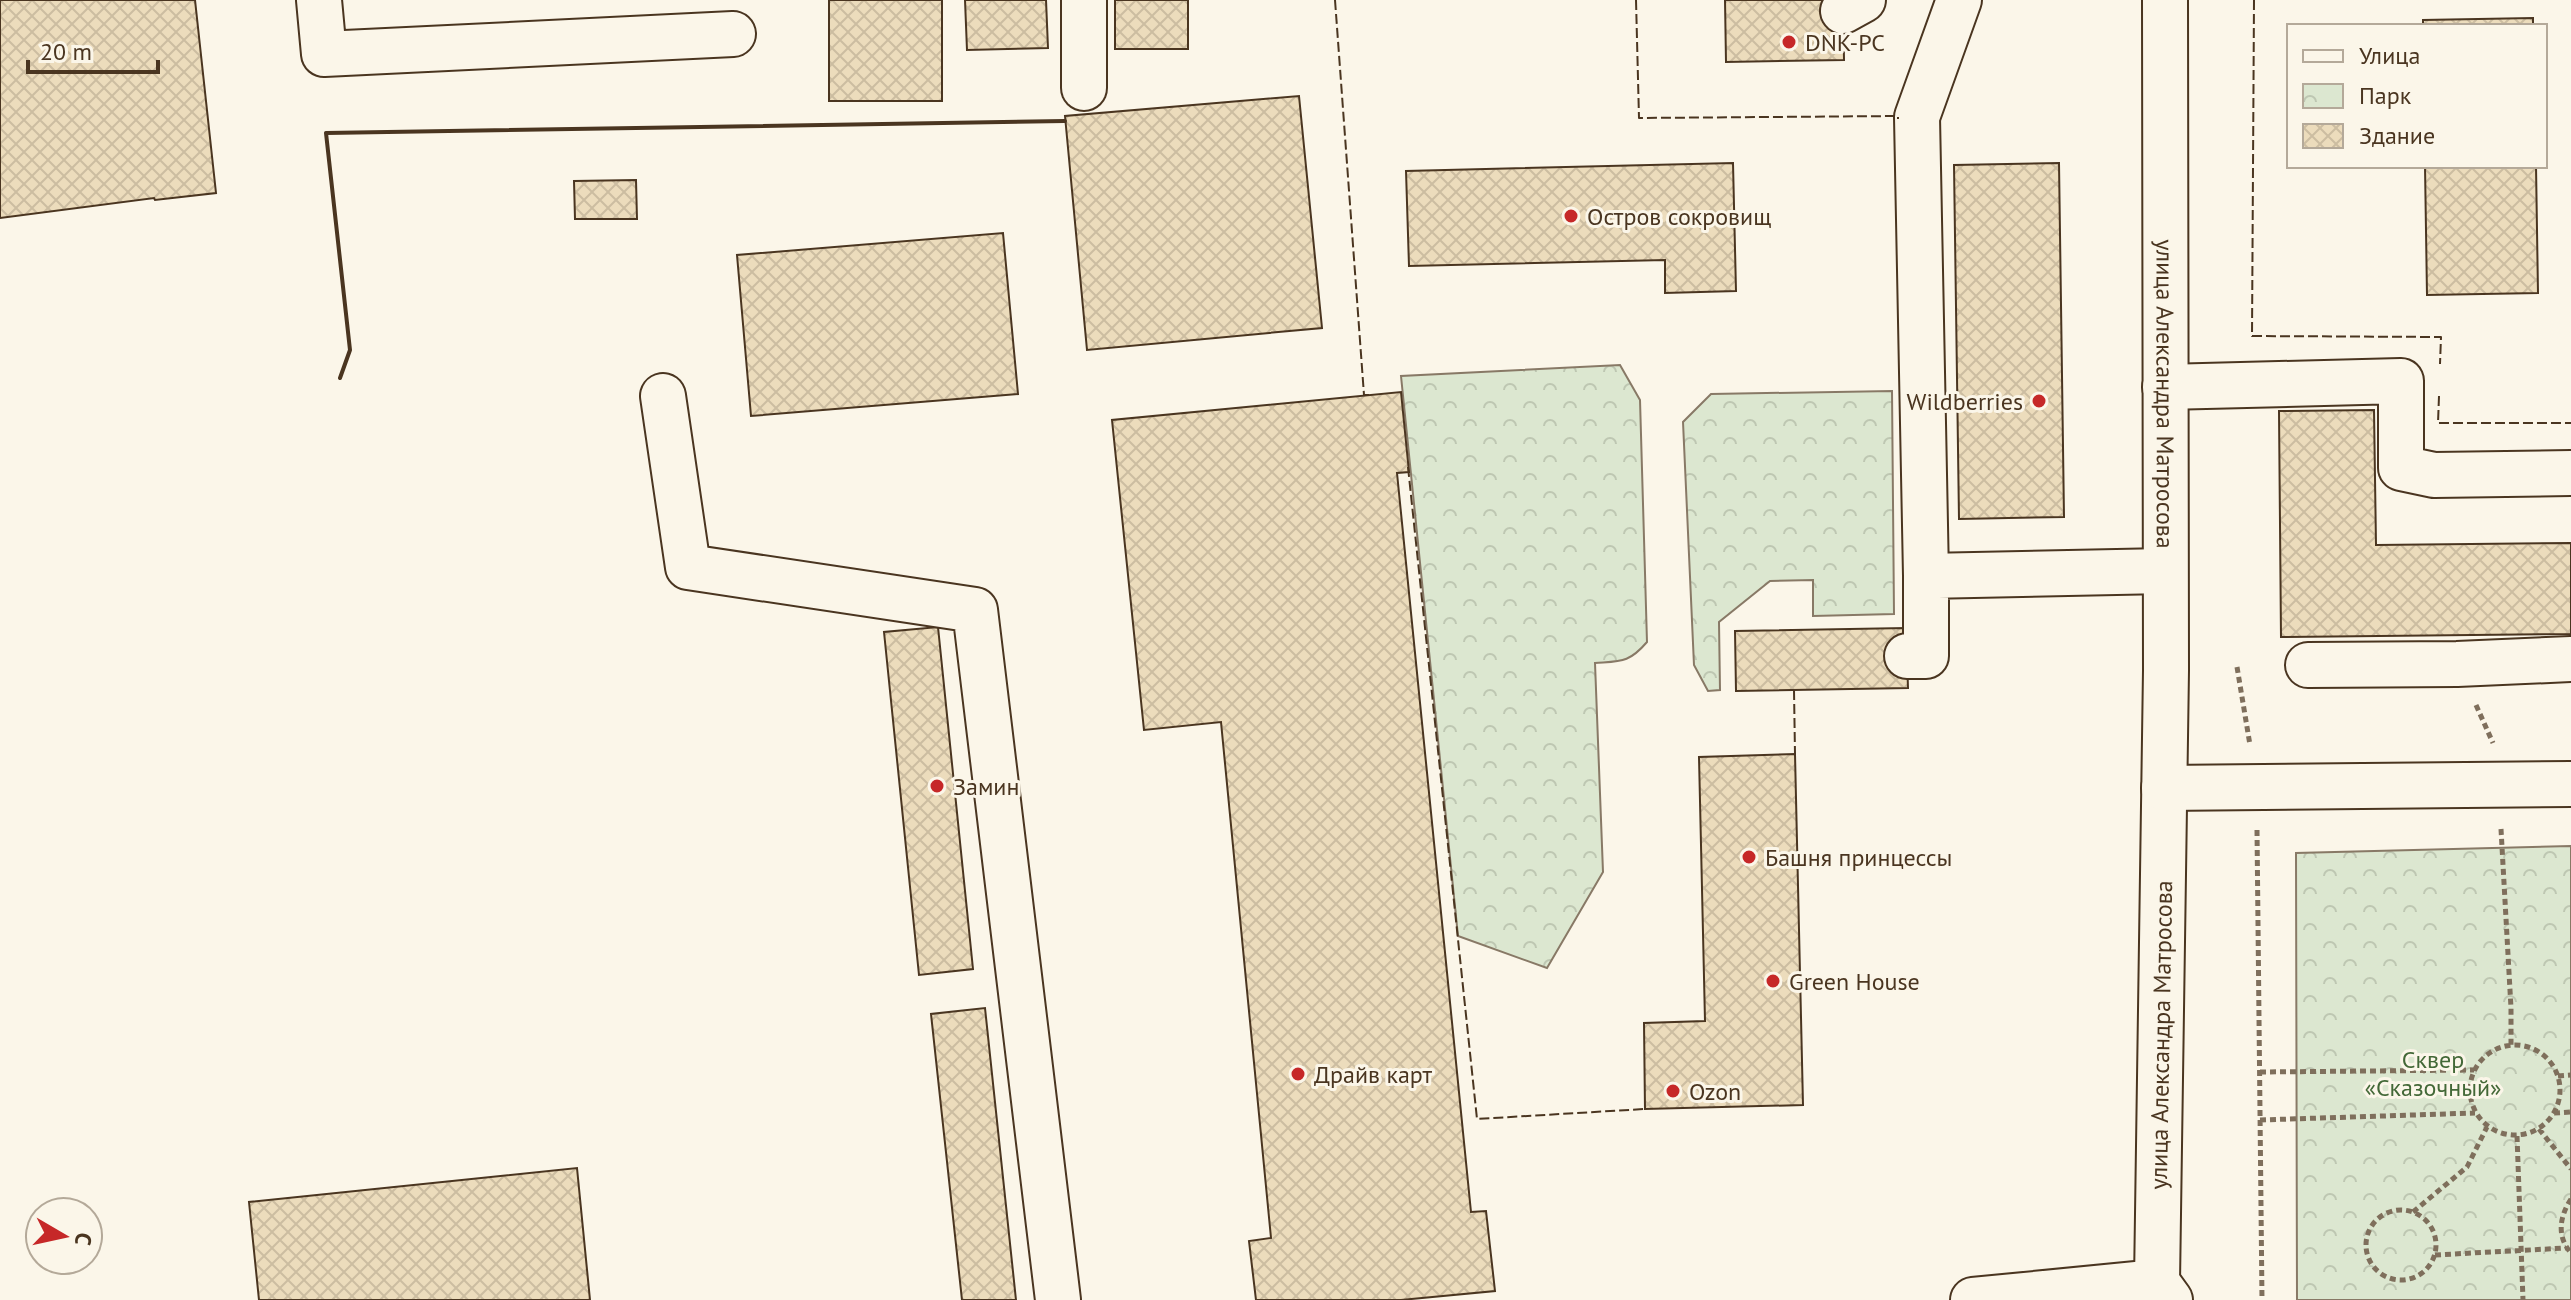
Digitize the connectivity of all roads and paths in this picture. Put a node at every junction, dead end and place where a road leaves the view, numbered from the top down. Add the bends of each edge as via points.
1 (319, 0) edge
2 (1084, 0) edge
3 (1959, 0) edge
4 (2165, 0) edge
5 (733, 34) dead end
6 (1084, 88) dead end
7 (2165, 387) junction
8 (663, 396) dead end
9 (2571, 473) edge
10 (2165, 571) junction
11 (1926, 576) junction
12 (1907, 656) dead end
13 (2571, 659) edge
14 (2308, 665) dead end
15 (2237, 667) dead end
16 (2571, 784) edge
17 (2256, 787) junction
18 (2164, 788) junction
19 (2500, 816) dead end
20 (2511, 1045) junction
21 (2474, 1070) junction
22 (2260, 1072) junction
23 (2571, 1075) edge
24 (2558, 1076) junction
25 (2571, 1112) edge
26 (2475, 1113) junction
27 (2554, 1113) junction
28 (2260, 1120) junction
29 (2487, 1127) junction
30 (2539, 1129) junction
31 (2517, 1136) junction
32 (2571, 1169) edge
33 (2571, 1199) edge
34 (2413, 1212) junction
35 (2522, 1250) junction
36 (2569, 1250) edge
37 (2435, 1255) junction
38 (2159, 1294) edge
39 (1058, 1300) edge
40 (1973, 1300) edge
41 (2262, 1300) edge
42 (2523, 1300) edge

1 - 5 street via 324,54
2 - 6 street
3 - 11 street via 1917,117
4 - 7 street, улица Александра Матросова
7 - 9 street via 2420,381 2401,468 2434,475
7 - 10 street, улица Александра Матросова
8 - 39 street via 688,567 975,610
10 - 11 street
10 - 18 street, улица Александра Матросова
11 - 12 street via 1926,656
13 - 14 street
15 - 17 path
16 - 17 street
17 - 18 street
17 - 22 path
18 - 38 street, улица Александра Матросова
19 - 20 path
20 - 21 path via 2489,1053
20 - 24 path via 2534,1049
21 - 22 path
21 - 26 path via 2469,1084
22 - 28 path
23 - 24 path
24 - 27 path
25 - 27 path
26 - 28 path
26 - 29 path
27 - 30 path
28 - 41 path
29 - 31 path
29 - 34 path via 2467,1167
30 - 31 path
30 - 32 path
31 - 35 path
33 - 36 path via 2560,1231
34 - 37 path via 2434,1233
34 - 37 path via 2390,1212 2372,1227 2367,1238 2370,1261 2387,1278 2411,1279
35 - 36 path
35 - 37 path
35 - 42 path
38 - 40 street, улица Александра Матросова

